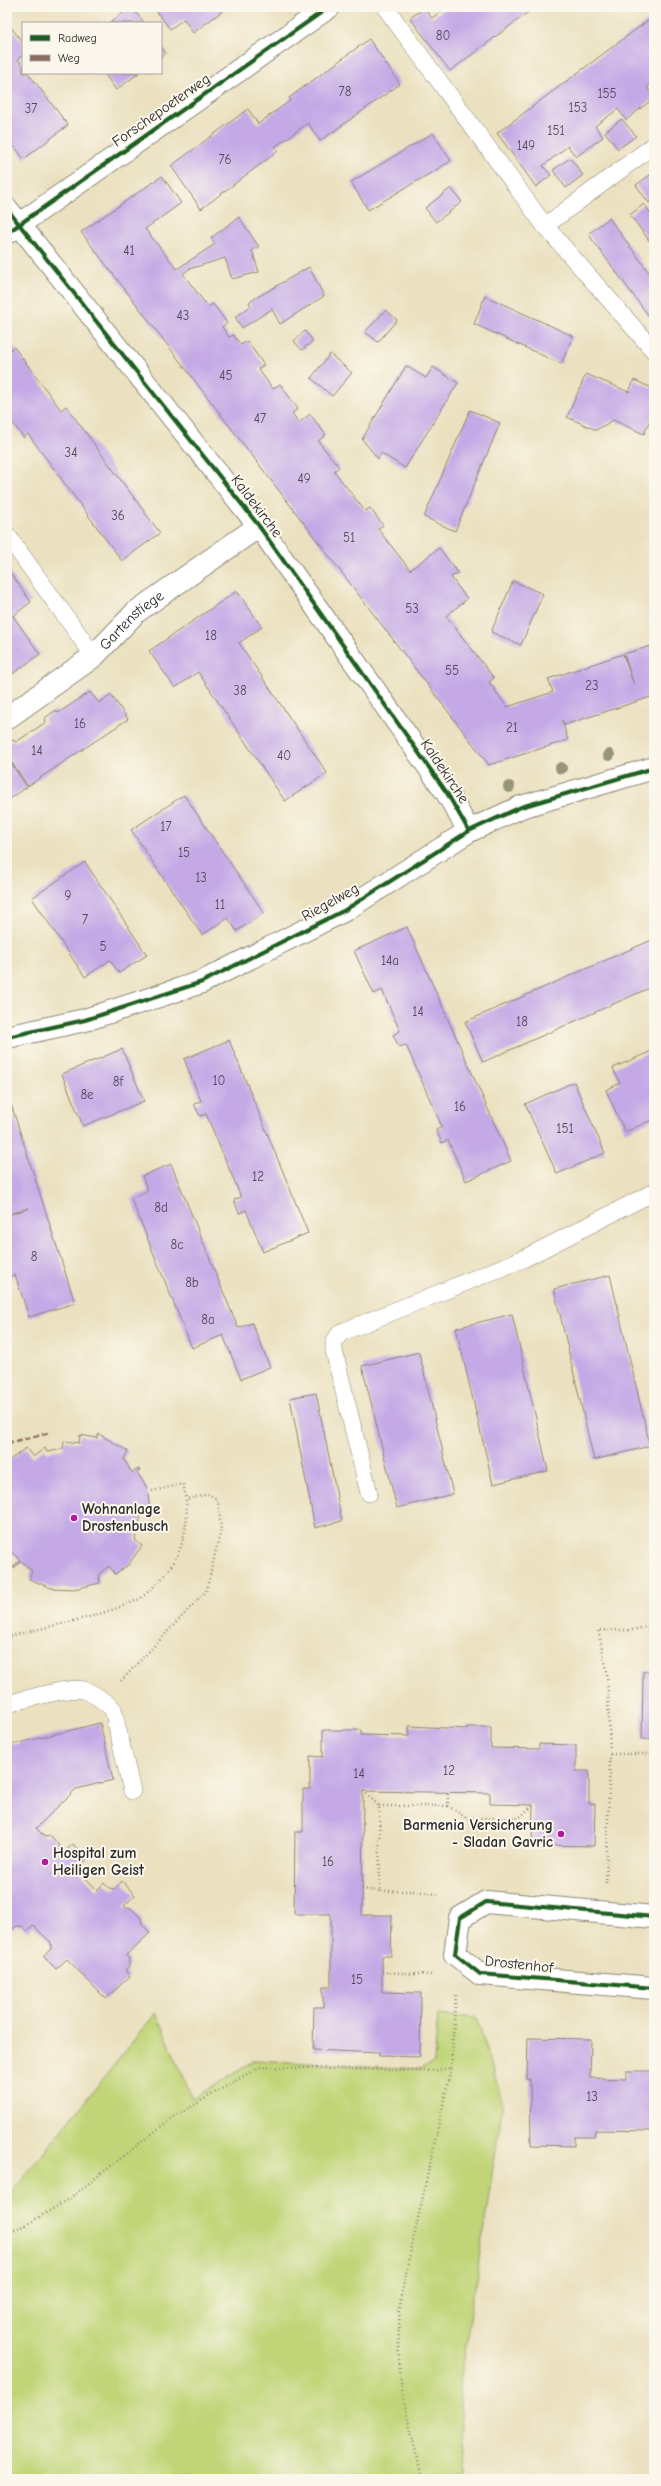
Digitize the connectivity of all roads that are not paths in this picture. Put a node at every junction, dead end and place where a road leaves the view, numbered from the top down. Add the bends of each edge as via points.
1 (329, 7) edge
2 (385, 7) edge
3 (654, 145) edge
4 (11, 222) edge
5 (545, 226) junction
6 (654, 351) edge
7 (259, 526) junction
8 (7, 535) edge
9 (94, 656) junction
10 (7, 718) edge
11 (654, 768) edge
12 (469, 831) junction
13 (7, 1037) edge
14 (654, 1192) edge
15 (369, 1493) dead end
16 (7, 1704) edge
17 (132, 1791) dead end
18 (654, 1917) edge
19 (654, 1988) edge

1 - 4 street, Forschepoeterweg
2 - 5 lane
3 - 5 lane
4 - 7 street, Kaldekirche
5 - 6 lane
7 - 9 street, Gartenstiege via 136,612
7 - 12 street, Kaldekirche via 447,793
8 - 9 lane
9 - 10 street, Gartenstiege
11 - 12 street, Riegelweg via 521,807
12 - 13 street, Riegelweg via 345,910 202,982 84,1020
14 - 15 lane via 523,1260 340,1333 334,1342 334,1351
16 - 17 lane via 56,1692 83,1690 103,1700 113,1709
18 - 19 street, Drostenhof via 486,1902 460,1918 455,1954 480,1974

